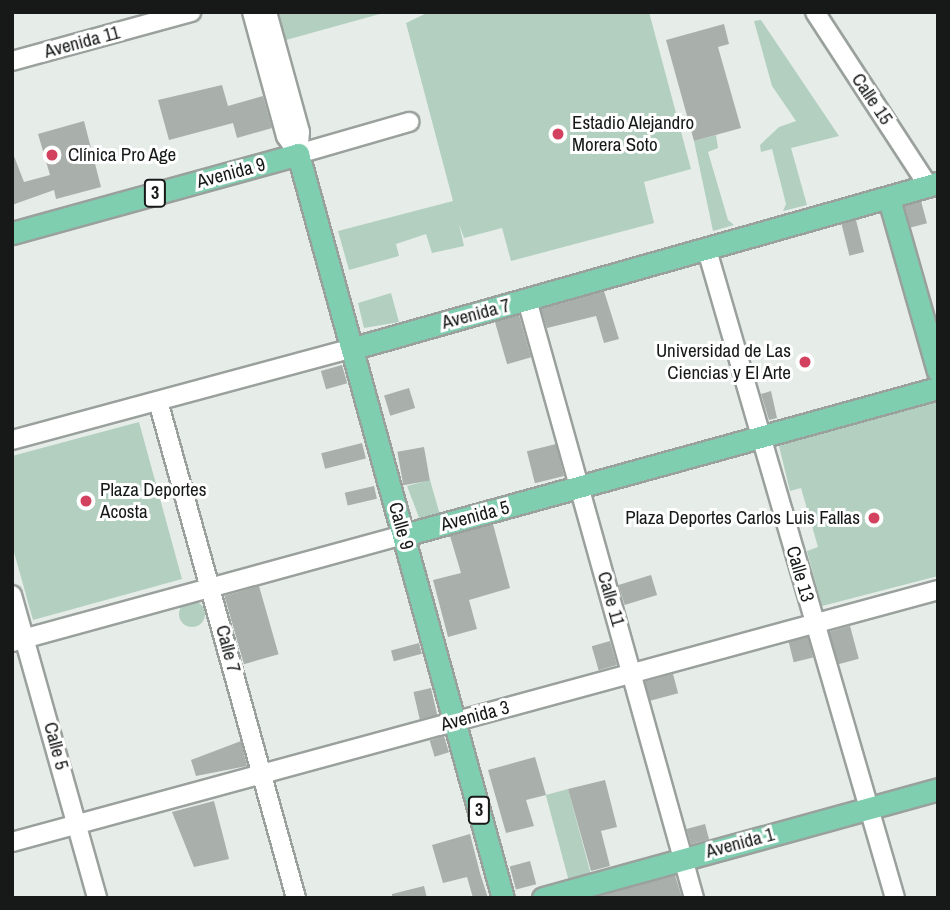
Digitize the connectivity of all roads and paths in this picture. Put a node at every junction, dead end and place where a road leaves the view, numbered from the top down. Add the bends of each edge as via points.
1 (191, 12) edge
2 (252, 12) edge
3 (267, 12) edge
4 (815, 12) edge
5 (12, 61) edge
6 (409, 122) dead end
7 (298, 154) junction
8 (933, 185) edge
9 (889, 199) junction
10 (12, 233) edge
11 (707, 250) junction
12 (527, 300) junction
13 (354, 348) junction
14 (938, 371) edge
15 (938, 388) edge
16 (159, 401) junction
17 (760, 437) junction
18 (12, 440) edge
19 (579, 487) junction
20 (404, 535) junction
21 (211, 588) junction
22 (938, 590) edge
23 (12, 595) edge
24 (814, 623) junction
25 (19, 640) edge
26 (632, 674) junction
27 (455, 722) junction
28 (262, 774) junction
29 (938, 789) edge
30 (868, 808) junction
31 (77, 824) junction
32 (12, 842) edge
33 (683, 859) junction
34 (97, 898) edge
35 (296, 898) edge
36 (503, 898) edge
37 (543, 898) edge
38 (694, 898) edge
39 (895, 898) edge

1 - 5 street, Avenida 11
2 - 7 street via 286,136
3 - 7 street via 300,132
4 - 8 street, Calle 15
6 - 7 street, Avenida 9
7 - 10 main road, Avenida 9 / 3
7 - 13 main road, Calle 9 / 3
8 - 9 main road, Avenida 7
9 - 11 main road, Avenida 7
9 - 14 main road
11 - 12 main road, Avenida 7
11 - 17 street, Calle 13
12 - 13 main road, Avenida 7
12 - 19 street, Calle 11
13 - 16 street, Avenida 7
13 - 20 main road, Calle 9 / 3
15 - 17 main road, Avenida 5
16 - 18 street, Avenida 7
16 - 21 street, Calle 7
17 - 19 main road, Avenida 5
17 - 24 street, Calle 13
19 - 20 main road, Avenida 5
19 - 26 street, Calle 11
20 - 21 street, Avenida 5
20 - 27 main road, Calle 9 / 3
21 - 25 street, Avenida 5
21 - 28 street, Calle 7
22 - 24 street, Avenida 3
23 - 25 street, Calle 5
24 - 26 street, Avenida 3
24 - 30 street, Calle 13
25 - 31 street, Calle 5
26 - 27 street, Avenida 3
26 - 33 street, Calle 11
27 - 28 street, Avenida 3
27 - 36 main road, Calle 9 / 3
28 - 31 street, Avenida 3
28 - 35 street, Calle 7
29 - 30 main road, Avenida 1
30 - 33 main road, Avenida 1
30 - 39 street, Calle 13
31 - 32 street, Avenida 3
31 - 34 street, Calle 5
33 - 37 main road, Avenida 1
33 - 38 street, Calle 11

